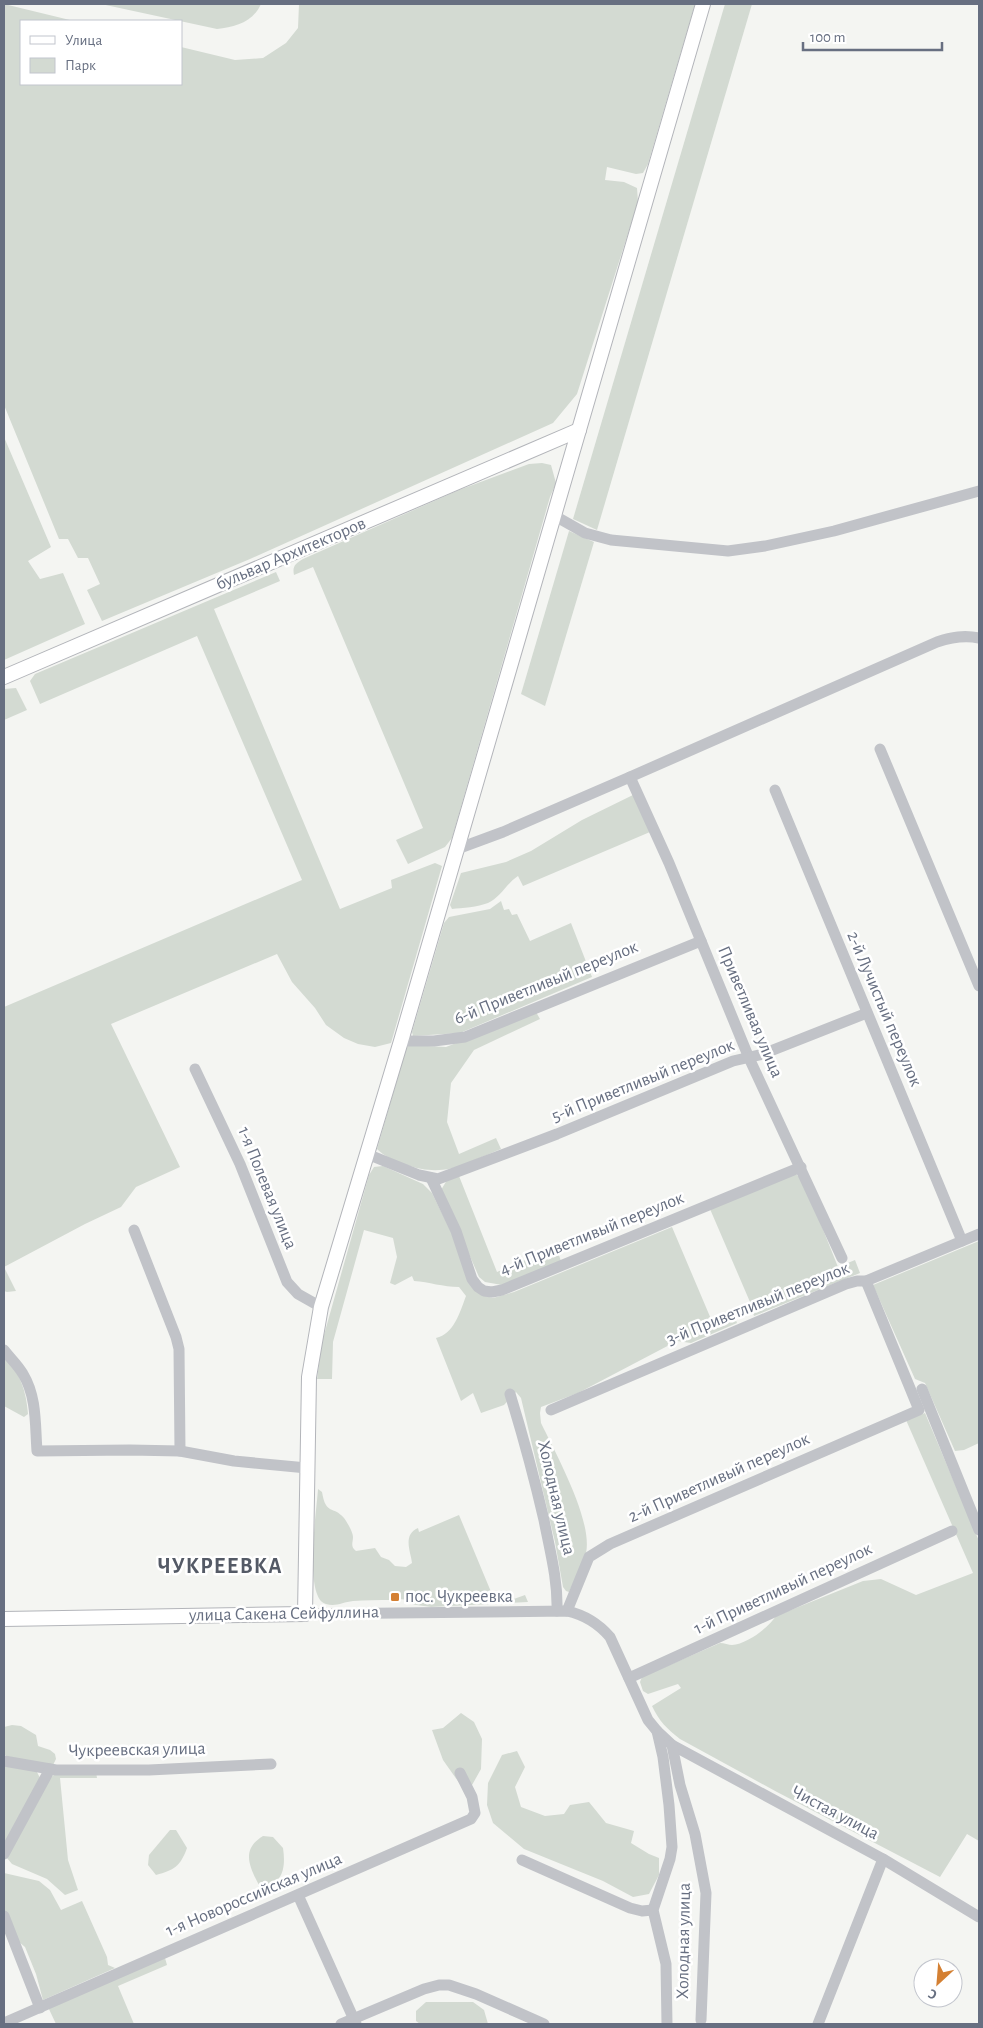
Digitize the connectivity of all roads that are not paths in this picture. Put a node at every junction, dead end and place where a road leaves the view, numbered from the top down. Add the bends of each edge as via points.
1 (703, 4) edge
2 (579, 430) junction
3 (979, 491) edge
4 (555, 516) junction
5 (979, 638) edge
6 (4, 677) edge
7 (880, 749) dead end
8 (630, 777) junction
9 (775, 790) dead end
10 (457, 849) junction
11 (701, 941) junction
12 (975, 966) edge
13 (979, 986) edge
14 (867, 1013) junction
15 (401, 1041) junction
16 (749, 1058) junction
17 (196, 1069) dead end
18 (366, 1154) junction
19 (801, 1167) junction
20 (431, 1178) junction
21 (134, 1230) dead end
22 (979, 1234) edge
23 (962, 1241) junction
24 (842, 1258) dead end
25 (866, 1281) junction
26 (321, 1307) junction
27 (4, 1350) edge
28 (922, 1389) dead end
29 (510, 1394) dead end
30 (551, 1410) dead end
31 (180, 1451) junction
32 (307, 1468) junction
33 (978, 1523) edge
34 (952, 1531) dead end
35 (562, 1611) junction
36 (305, 1614) junction
37 (4, 1619) edge
38 (629, 1678) junction
39 (657, 1731) junction
40 (672, 1746) junction
41 (4, 1761) edge
42 (270, 1764) dead end
43 (50, 1769) junction
44 (460, 1773) dead end
45 (4, 1854) edge
46 (883, 1859) junction
47 (522, 1860) dead end
48 (298, 1895) junction
49 (653, 1910) junction
50 (4, 1916) edge
51 (979, 1917) edge
52 (40, 2008) junction
53 (701, 2020) dead end
54 (355, 2022) edge
55 (4, 2023) edge
56 (341, 2024) edge
57 (543, 2024) edge
58 (667, 2024) edge
59 (818, 2024) edge

1 - 2 main road
2 - 4 main road
2 - 6 main road, бульвар Архитекторов
3 - 4 street via 834,531 728,551 604,538 585,533
4 - 10 main road
5 - 8 street via 954,637 937,642
7 - 12 street
8 - 10 street
8 - 11 street, Приветливая улица
9 - 14 street, 2-й Лучистый переулок
10 - 15 main road
11 - 15 street, 6-й Приветливый переулок via 464,1037
11 - 16 street, Приветливая улица
12 - 13 street
14 - 16 street, 5-й Приветливый переулок
14 - 23 street, 2-й Лучистый переулок
15 - 18 main road
16 - 19 street, Приветливая улица
16 - 20 street, 5-й Приветливый переулок via 733,1060 548,1137
17 - 26 street, 1-я Полевая улица via 240,1164 284,1277 298,1294
18 - 20 street
18 - 26 main road
19 - 20 street, 4-й Приветливый переулок via 492,1292 478,1287 472,1278 456,1231
19 - 24 street, Приветливая улица
21 - 31 street via 179,1349
22 - 23 street, 3-й Приветливый переулок
23 - 25 street, 3-й Приветливый переулок
25 - 30 street, 3-й Приветливый переулок via 846,1284
25 - 35 street, 2-й Приветливый переулок via 919,1410 610,1544 589,1557
26 - 32 main road via 310,1377
27 - 31 street via 22,1372 34,1399 37,1451
28 - 33 street
29 - 35 street, Холодная улица via 532,1471
31 - 32 street via 234,1461
32 - 36 main road
34 - 38 street, 1-й Приветливый переулок
35 - 36 street, улица Сакена Сейфуллина
35 - 38 street, улица Сакена Сейфуллина via 590,1619 602,1628 610,1637
36 - 37 main road, улица Сакена Сейфуллина
38 - 39 street, улица Сакена Сейфуллина via 648,1720
39 - 40 street, улица Сакена Сейфуллина
39 - 49 street via 670,1805 672,1847
40 - 46 street, Чистая улица
40 - 53 street, Холодная улица via 696,1834 706,1893
41 - 43 street, Чукреевская улица
42 - 43 street, Чукреевская улица via 149,1770
43 - 45 street
44 - 48 street, 1-я Новороссийская улица via 476,1813 471,1819
46 - 51 street, Чистая улица
46 - 59 street
47 - 49 street via 630,1908
48 - 52 street, 1-я Новороссийская улица
48 - 54 street
49 - 58 street via 666,1964
50 - 52 street
52 - 55 street, 1-я Новороссийская улица
54 - 56 street
54 - 57 street via 424,1989 449,1985

